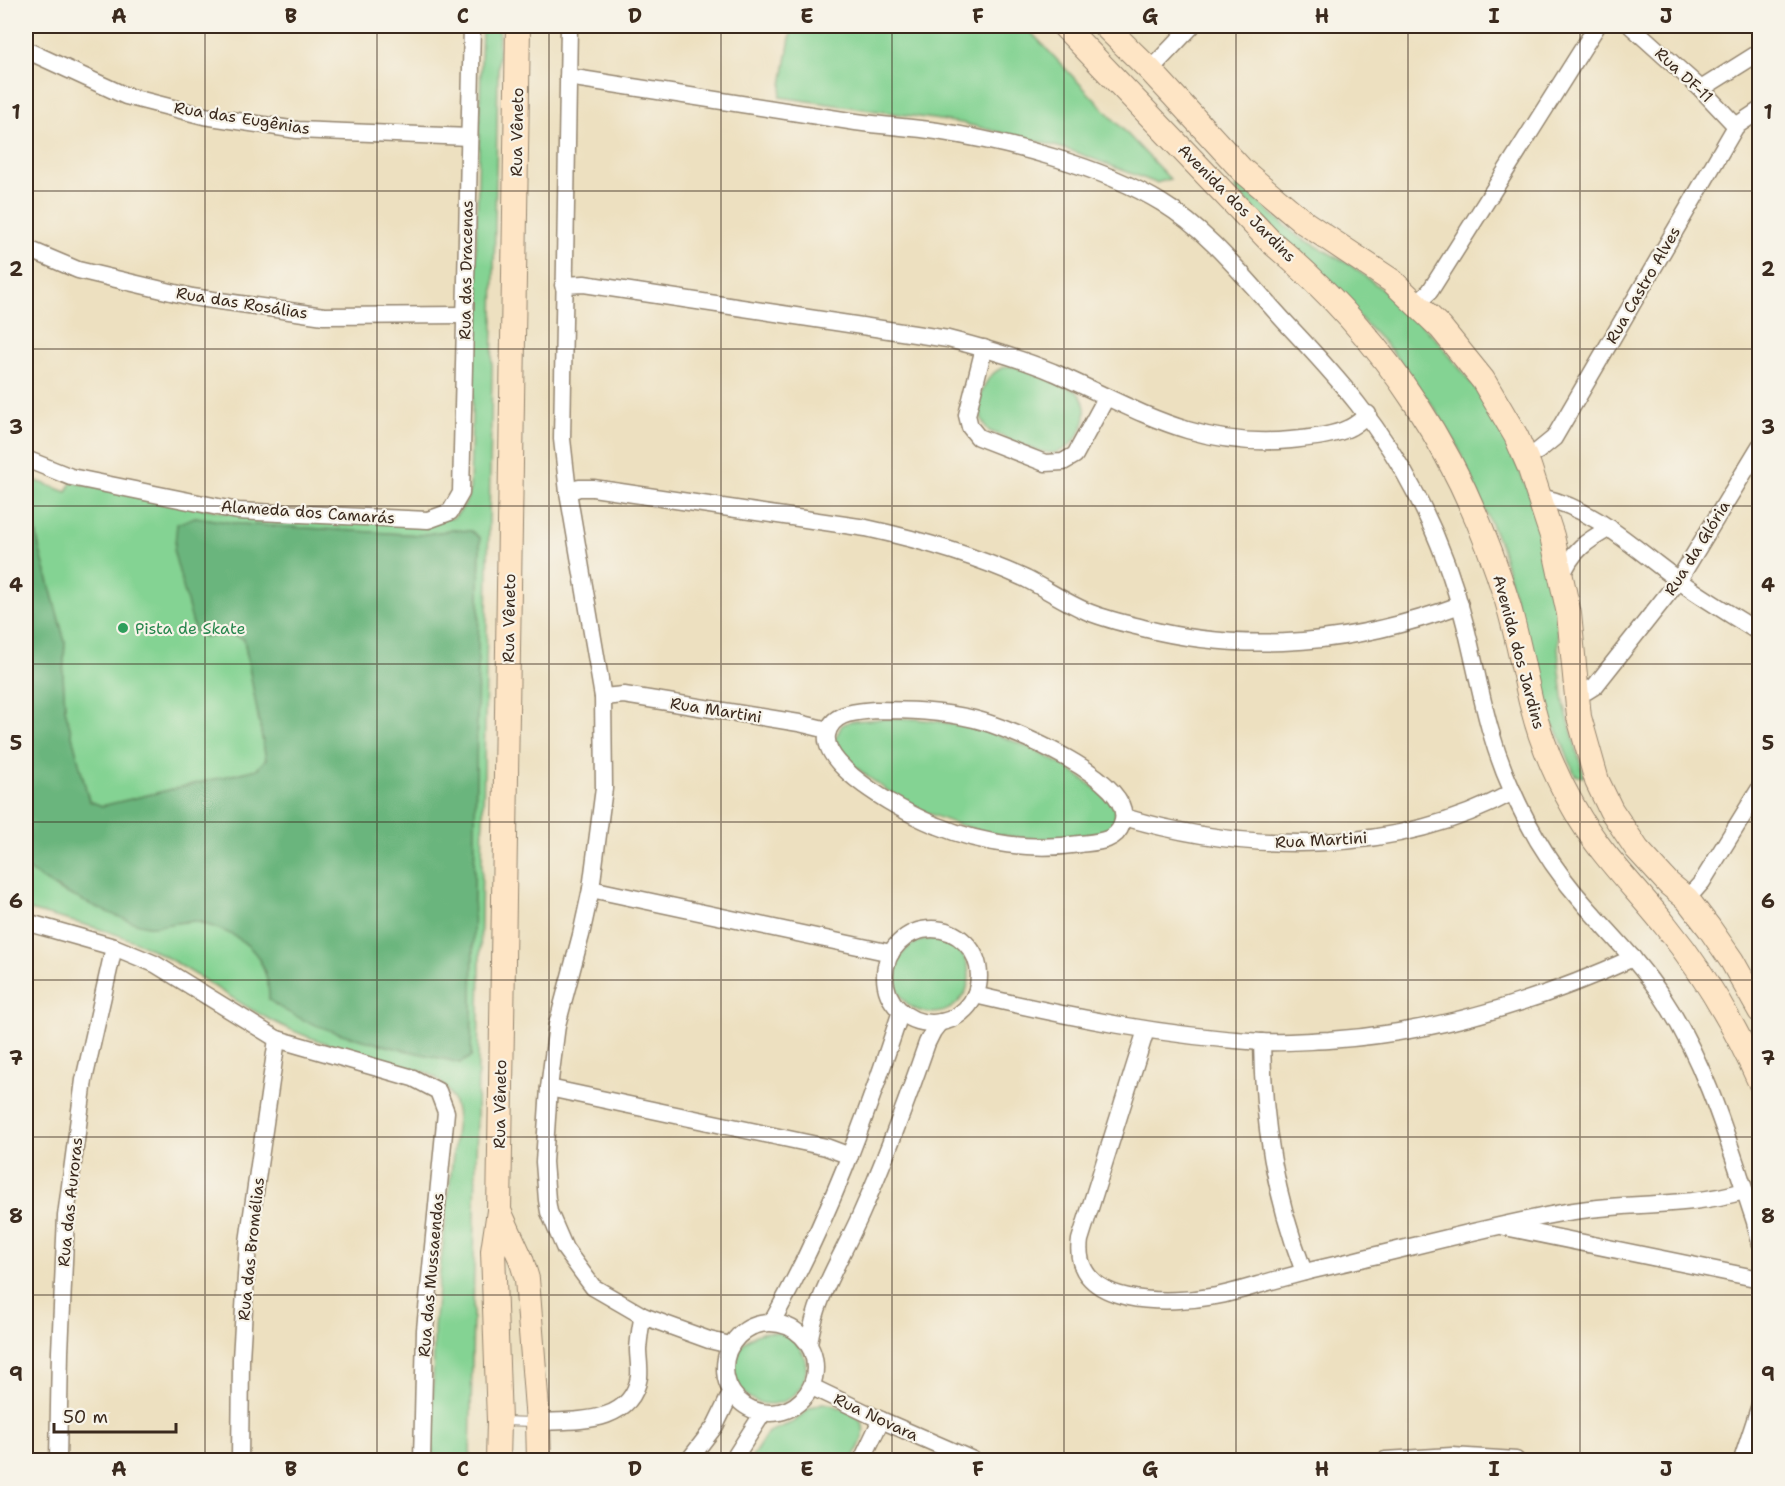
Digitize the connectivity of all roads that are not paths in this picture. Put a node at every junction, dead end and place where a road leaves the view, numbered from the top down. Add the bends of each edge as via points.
1 (472, 26) edge
2 (518, 26) edge
3 (569, 26) edge
4 (1064, 26) edge
5 (1105, 26) edge
6 (1192, 26) edge
7 (1597, 26) edge
8 (1631, 26) edge
9 (26, 50) edge
10 (1760, 52) edge
11 (1150, 70) junction
12 (568, 77) junction
13 (1701, 89) junction
14 (1760, 110) edge
15 (1736, 126) junction
16 (469, 137) junction
17 (1242, 170) junction
18 (1219, 186) junction
19 (26, 248) edge
20 (563, 285) junction
21 (1417, 303) junction
22 (465, 315) junction
23 (984, 348) junction
24 (1106, 398) junction
25 (1368, 414) junction
26 (1760, 446) edge
27 (1525, 458) junction
28 (26, 459) edge
29 (568, 492) junction
30 (1541, 496) junction
31 (450, 512) joint
32 (1610, 528) junction
33 (1562, 576) junction
34 (1678, 581) junction
35 (1460, 605) junction
36 (1760, 633) edge
37 (1577, 693) junction
38 (603, 698) junction
39 (828, 730) junction
40 (1597, 781) junction
41 (1760, 788) edge
42 (1513, 792) junction
43 (1568, 795) junction
44 (1124, 817) junction
45 (591, 889) junction
46 (1687, 899) junction
47 (26, 922) edge
48 (114, 947) junction
49 (891, 953) junction
50 (1633, 958) junction
51 (975, 995) junction
52 (901, 1011) junction
53 (1760, 1011) edge
54 (940, 1022) junction
55 (1146, 1030) junction
56 (277, 1039) junction
57 (1262, 1042) junction
58 (1760, 1082) edge
59 (549, 1088) junction
60 (850, 1156) junction
61 (1744, 1191) junction
62 (499, 1211) junction
63 (1500, 1226) junction
64 (1760, 1242) edge
65 (1304, 1272) junction
66 (527, 1279) junction
67 (1760, 1279) edge
68 (494, 1285) junction
69 (643, 1316) junction
70 (772, 1322) junction
71 (809, 1344) junction
72 (730, 1345) junction
73 (812, 1387) junction
74 (731, 1393) junction
75 (1760, 1405) edge
76 (763, 1413) junction
77 (880, 1420) junction
78 (499, 1421) junction
79 (538, 1422) junction
80 (58, 1461) edge
81 (240, 1461) edge
82 (422, 1461) edge
83 (498, 1461) edge
84 (539, 1461) edge
85 (689, 1461) edge
86 (733, 1461) edge
87 (862, 1461) edge
88 (973, 1461) edge
89 (1385, 1461) edge
90 (1516, 1461) edge
91 (1742, 1461) edge

1 - 16 street, Rua das Dracenas
2 - 62 street, Rua Vêneto
3 - 12 street
4 - 18 street, Avenida dos Jardins
5 - 11 street, Avenida dos Jardins
6 - 11 street
7 - 21 street via 1430,291
8 - 13 street, Rua DF-11
9 - 16 street, Rua das Eugênias via 126,96 204,116 297,130
10 - 13 street
11 - 17 street, Avenida dos Jardins
12 - 20 street
12 - 25 street via 974,138 1059,160 1121,182 1163,203 1202,233
13 - 15 street, Rua DF-11
14 - 15 street, Rua Castro Alves
15 - 27 street, Rua Castro Alves via 1554,438
16 - 22 street, Rua das Dracenas
17 - 18 street
17 - 21 street, Avenida dos Jardins via 1305,223 1392,281
18 - 43 street, Avenida dos Jardins via 1270,241 1350,316 1396,373 1436,435 1493,558 1539,729
19 - 22 street, Rua das Rosálias via 78,270 192,297 324,316
20 - 23 street via 584,284 911,332
20 - 29 street via 562,439
21 - 27 street, Avenida dos Jardins via 1483,380
22 - 31 street, Rua das Dracenas via 461,493
23 - 24 street via 1051,372
23 - 24 street via 967,415 969,427 978,437 1045,463 1063,462 1075,455
24 - 25 street via 1173,427 1249,441 1325,435 1350,428
25 - 35 street via 1417,496
26 - 34 street, Rua da Glória
27 - 30 street, Avenida dos Jardins
28 - 31 street, Alameda dos Camarás via 71,477 238,511 428,520
29 - 35 street via 593,488 900,535 997,566 1085,611 1190,637 1261,643 1330,639 1397,626
29 - 38 street
30 - 32 street
30 - 33 street, Avenida dos Jardins
32 - 33 street via 1575,551
32 - 34 street
33 - 37 street, Avenida dos Jardins
34 - 36 street
34 - 37 street, Rua da Glória via 1595,687
35 - 42 street via 1483,710
37 - 40 street, Avenida dos Jardins
38 - 39 street, Rua Martini via 624,695
38 - 45 street via 604,788
39 - 44 street via 842,715 874,710 925,711 990,724 1023,735 1093,775 1119,799
39 - 44 street via 831,754 873,792 915,817 962,835 1016,845 1071,846 1105,841 1122,826
40 - 43 street
40 - 46 street, Avenida dos Jardins via 1637,849
41 - 46 street via 1702,882
42 - 44 street, Rua Martini via 1487,807 1439,822 1337,842 1232,840
42 - 50 street via 1563,878
43 - 58 street, Avenida dos Jardins via 1603,853 1665,925 1712,990
45 - 49 street
45 - 59 street via 557,1025
46 - 53 street, Avenida dos Jardins via 1732,961
47 - 48 street
48 - 56 street via 155,964
48 - 80 street, Rua das Auroras via 84,1080 66,1216
49 - 51 street via 898,943 921,930 949,932 962,940 978,966
49 - 52 street via 885,971 887,989
50 - 57 street via 1539,997 1458,1020 1380,1035
50 - 61 street via 1663,998 1690,1045
51 - 54 street via 955,1017
51 - 55 street
52 - 54 street via 925,1022
52 - 60 street
54 - 71 street via 927,1043 861,1214 819,1301
55 - 57 street
55 - 65 street via 1080,1240 1079,1257 1085,1273 1108,1292 1180,1299 1218,1296
56 - 81 street, Rua das Bromélias via 248,1242
56 - 82 street, Rua das Mussaendas via 413,1078 438,1090 446,1112 425,1330
57 - 65 street via 1270,1153 1284,1214
59 - 60 street via 826,1147
59 - 69 street via 544,1162 549,1212 565,1249 589,1283
60 - 70 street via 804,1262
61 - 63 street via 1686,1203 1578,1210
61 - 64 street
62 - 66 street, Rua Vêneto
62 - 68 street, Rua Vêneto via 493,1251
63 - 65 street
63 - 67 street
66 - 68 street
66 - 79 street, Rua Vêneto
68 - 78 street, Rua Vêneto
69 - 72 street
69 - 79 street via 639,1376 627,1402 604,1417
70 - 71 street via 787,1325
70 - 72 street via 748,1328
71 - 73 street via 815,1372
72 - 74 street via 724,1369
73 - 76 street via 792,1408
73 - 77 street, Rua Novara
74 - 76 street
74 - 85 street via 715,1426
75 - 91 street
76 - 86 street
77 - 87 street
77 - 88 street, Rua Novara
78 - 79 lane
78 - 83 street, Rua Vêneto
79 - 84 street, Rua Vêneto
89 - 90 street via 1452,1456

